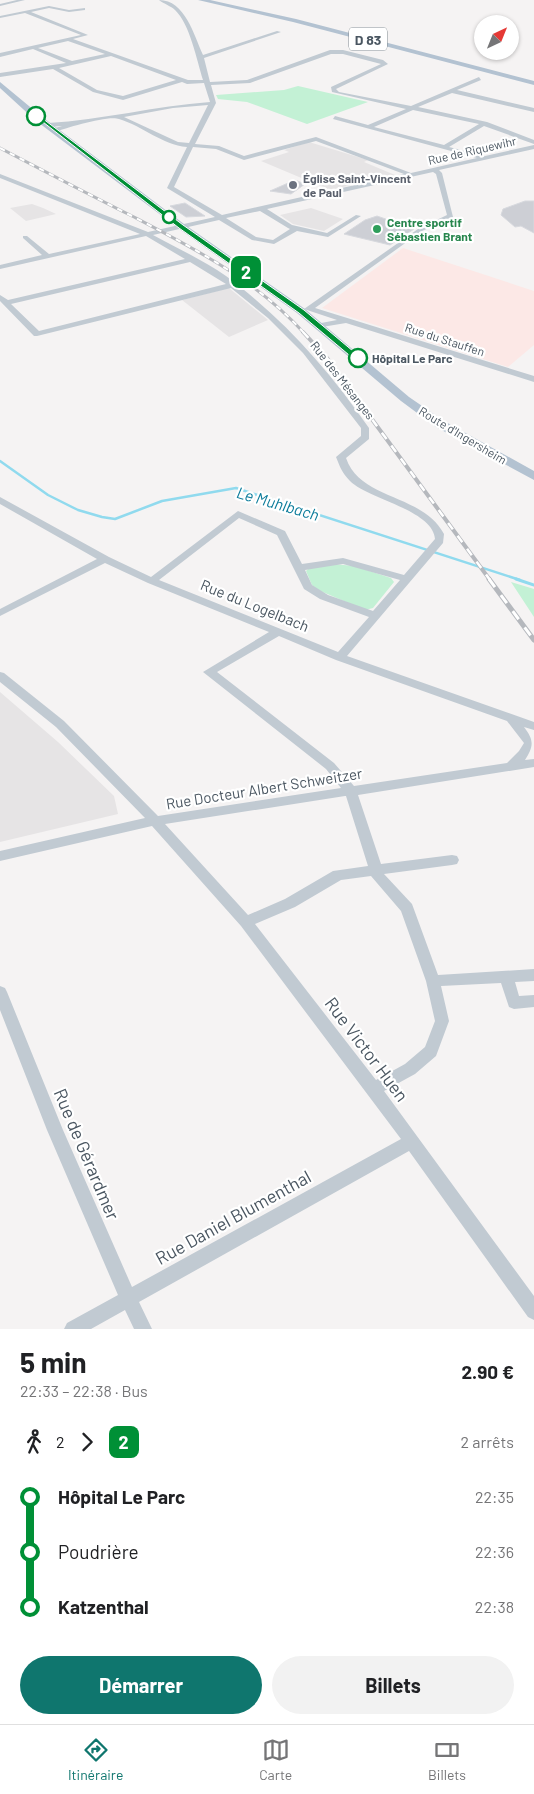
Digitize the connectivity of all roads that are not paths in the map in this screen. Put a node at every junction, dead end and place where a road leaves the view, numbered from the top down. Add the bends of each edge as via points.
1 (23, 0) edge
2 (161, 0) edge
3 (201, 0) edge
4 (213, 0) edge
5 (0, 4) edge
6 (83, 8) dead end
7 (176, 8) joint
8 (26, 12) junction
9 (0, 17) edge
10 (279, 32) dead end
11 (70, 40) junction
12 (35, 48) junction
13 (111, 54) junction
14 (0, 55) edge
15 (201, 57) junction
16 (72, 63) junction
17 (54, 67) junction
18 (0, 74) edge
19 (479, 79) dead end
20 (182, 80) junction
21 (534, 82) edge
22 (207, 83) junction
23 (0, 84) edge
24 (452, 91) junction
25 (213, 103) junction
26 (414, 108) junction
27 (534, 110) edge
28 (118, 116) junction
29 (335, 118) dead end
30 (485, 123) junction
31 (370, 126) junction
32 (51, 127) junction
33 (534, 142) edge
34 (191, 146) junction
35 (446, 146) junction
36 (534, 147) edge
37 (486, 158) junction
38 (435, 170) junction
39 (412, 175) junction
40 (0, 176) edge
41 (262, 209) junction
42 (358, 216) dead end
43 (221, 218) junction
44 (181, 226) junction
45 (296, 228) junction
46 (147, 234) junction
47 (25, 237) dead end
48 (48, 257) junction
49 (192, 259) junction
50 (0, 267) edge
51 (232, 285) junction
52 (3, 300) edge
53 (306, 310) junction
54 (350, 321) junction
55 (319, 326) junction
56 (534, 379) edge
57 (534, 476) edge
58 (0, 500) edge
59 (105, 560) junction
60 (298, 568) junction
61 (406, 579) junction
62 (152, 581) junction
63 (0, 613) edge
64 (374, 615) junction
65 (278, 632) junction
66 (340, 657) junction
67 (0, 676) edge
68 (509, 716) junction
69 (534, 726) edge
70 (534, 763) edge
71 (510, 768) junction
72 (351, 791) junction
73 (155, 821) junction
74 (0, 856) edge
75 (452, 860) dead end
76 (376, 869) junction
77 (246, 922) junction
78 (534, 975) edge
79 (506, 977) junction
80 (433, 981) junction
81 (0, 992) edge
82 (534, 1001) edge
83 (374, 1089) junction
84 (413, 1141) junction
85 (128, 1298) junction
86 (534, 1311) edge
87 (73, 1329) edge
88 (143, 1329) edge

1 - 5 street
2 - 7 street
3 - 21 main road, D 83 via 294,20
4 - 21 main road, D 83 via 299,18
6 - 8 street via 69,11 49,7
7 - 15 street
8 - 9 street
8 - 11 street via 86,35
10 - 15 street
11 - 12 street
11 - 13 street
12 - 14 street
12 - 16 street
13 - 16 street
13 - 20 street
15 - 22 street
16 - 17 street
17 - 18 street
17 - 20 street via 95,91 124,98
19 - 24 street
20 - 22 street
22 - 25 street
22 - 26 street via 248,82 327,53 339,52 386,64 334,88 334,91
23 - 32 main road, Route d'Ingersheim
24 - 26 street
24 - 27 street
25 - 28 street
25 - 34 street
26 - 30 street
26 - 31 street
28 - 32 street
28 - 34 street via 177,144
29 - 31 street
30 - 33 street
30 - 35 street
31 - 35 street
32 - 44 main road, Route d'Ingersheim
34 - 39 street via 217,147 250,158 316,139
34 - 43 street via 170,188
35 - 37 street
36 - 37 street, Rue de Riquewihr
37 - 38 street, Rue de Riquewihr
38 - 39 street, Rue de Riquewihr
38 - 53 street via 439,173 451,216 420,230
39 - 41 street, Rue de Riquewihr
40 - 46 street, Rue des Mésanges
41 - 43 street, Rue de Riquewihr
41 - 45 street
42 - 45 street via 328,235
43 - 44 street, Rue de Riquewihr
43 - 45 street via 242,233 265,242 274,242
44 - 46 street, Rue de Riquewihr
44 - 53 main road, Route d'Ingersheim
46 - 48 street, Rue de Riquewihr
46 - 49 street, Rue des Mésanges
47 - 48 street
48 - 50 street, Rue de Riquewihr
49 - 51 street, Rue des Mésanges
49 - 52 street
51 - 52 street via 37,334
51 - 61 street, Rue des Mésanges via 300,344 365,428 366,437 341,457 341,462 355,481 423,514 439,533 439,541
53 - 54 street, Rue du Stauffen
53 - 55 main road, Route d'Ingersheim
54 - 55 street, Rue du Stauffen
54 - 56 street, Rue du Stauffen
55 - 57 main road, Route d'Ingersheim via 404,399 440,424
58 - 59 street, Rue du Logelbach
59 - 62 street, Rue du Logelbach
59 - 63 street
60 - 61 street via 343,561
60 - 62 street via 281,533 238,514
60 - 64 street via 308,587 324,597
61 - 64 street
62 - 65 street, Rue du Logelbach
64 - 66 street
65 - 66 street, Rue du Logelbach
65 - 72 street via 209,672 330,766
66 - 68 street, Rue du Logelbach
67 - 73 street, Rue Victor Huen via 60,724
68 - 69 street, Rue du Logelbach
68 - 71 street, Rue du Logelbach via 530,743
70 - 71 street, Rue Docteur Albert Schweitzer
71 - 72 street, Rue Docteur Albert Schweitzer
72 - 73 street, Rue Docteur Albert Schweitzer
72 - 76 street
73 - 74 street, Rue Docteur Albert Schweitzer
73 - 77 street, Rue Victor Huen
75 - 76 street
76 - 77 street via 338,875 290,903
76 - 80 street via 378,876 407,908
77 - 83 street, Rue Victor Huen
78 - 79 street
79 - 80 street
79 - 82 street via 514,1003
80 - 83 street via 442,1021 430,1051 410,1069
81 - 85 street, Rue de Gérardmer via 55,1130
83 - 84 street, Rue Victor Huen
84 - 85 street, Rue Daniel Blumenthal
84 - 86 street, Rue Victor Huen
85 - 87 street, Rue Daniel Blumenthal
85 - 88 street, Rue de Gérardmer

